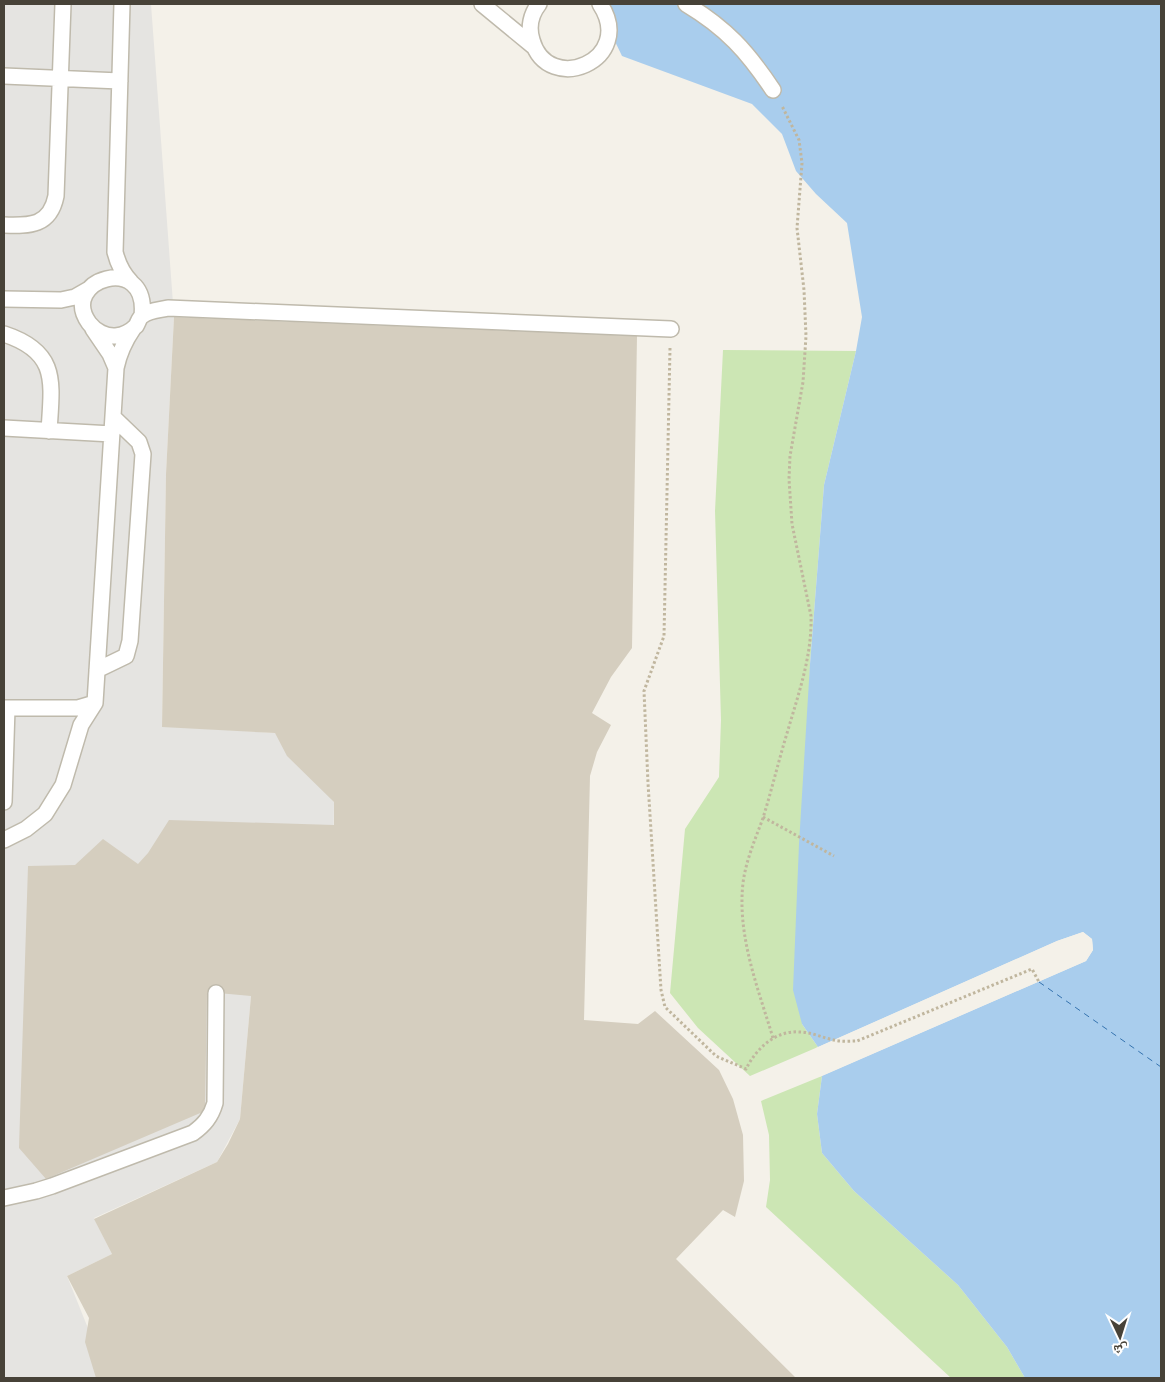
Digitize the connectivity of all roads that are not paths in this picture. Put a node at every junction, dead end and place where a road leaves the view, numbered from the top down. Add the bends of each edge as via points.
1 (64, 4) edge
2 (122, 4) edge
3 (482, 4) edge
4 (540, 4) edge
5 (686, 4) edge
6 (608, 7) edge
7 (533, 46) junction
8 (4, 76) edge
9 (60, 78) junction
10 (120, 81) junction
11 (773, 90) road end
12 (4, 225) edge
13 (115, 252) junction
14 (93, 285) junction
15 (136, 288) junction
16 (4, 298) edge
17 (61, 300) junction
18 (168, 308) junction
19 (139, 321) junction
20 (89, 323) junction
21 (671, 329) road end
22 (4, 334) edge
23 (116, 368) junction
24 (113, 417) junction
25 (4, 428) edge
26 (49, 431) junction
27 (112, 434) junction
28 (97, 670) junction
29 (95, 703) junction
30 (5, 708) edge
31 (4, 802) edge
32 (4, 840) edge
33 (216, 992) dead end
34 (4, 1198) edge

1 - 9 lane
2 - 10 lane
3 - 7 lane
4 - 7 lane via 530,21
5 - 11 lane via 731,36
6 - 7 lane via 607,43 586,65 574,69 550,64
8 - 9 lane
9 - 10 lane
9 - 12 lane via 54,205 50,214 34,224
10 - 13 lane
13 - 14 lane via 105,273
13 - 15 lane via 123,274
14 - 15 lane via 109,277 121,278
14 - 17 lane via 75,297
14 - 20 lane via 84,304
15 - 18 lane
15 - 19 lane via 143,304
16 - 17 lane
17 - 20 lane
18 - 19 lane via 153,311
18 - 21 lane
19 - 20 lane via 126,334 114,336 102,334
19 - 23 lane via 119,353
20 - 23 lane
22 - 26 lane via 36,350 46,365 52,383
23 - 24 lane
24 - 27 lane
24 - 28 lane via 139,442 143,454 130,641 126,656
25 - 26 lane
26 - 27 lane
27 - 28 lane
28 - 29 lane
29 - 30 lane via 78,708
29 - 32 lane via 81,725 63,785 45,814
30 - 31 lane
33 - 34 lane via 215,1103 201,1128 36,1192

